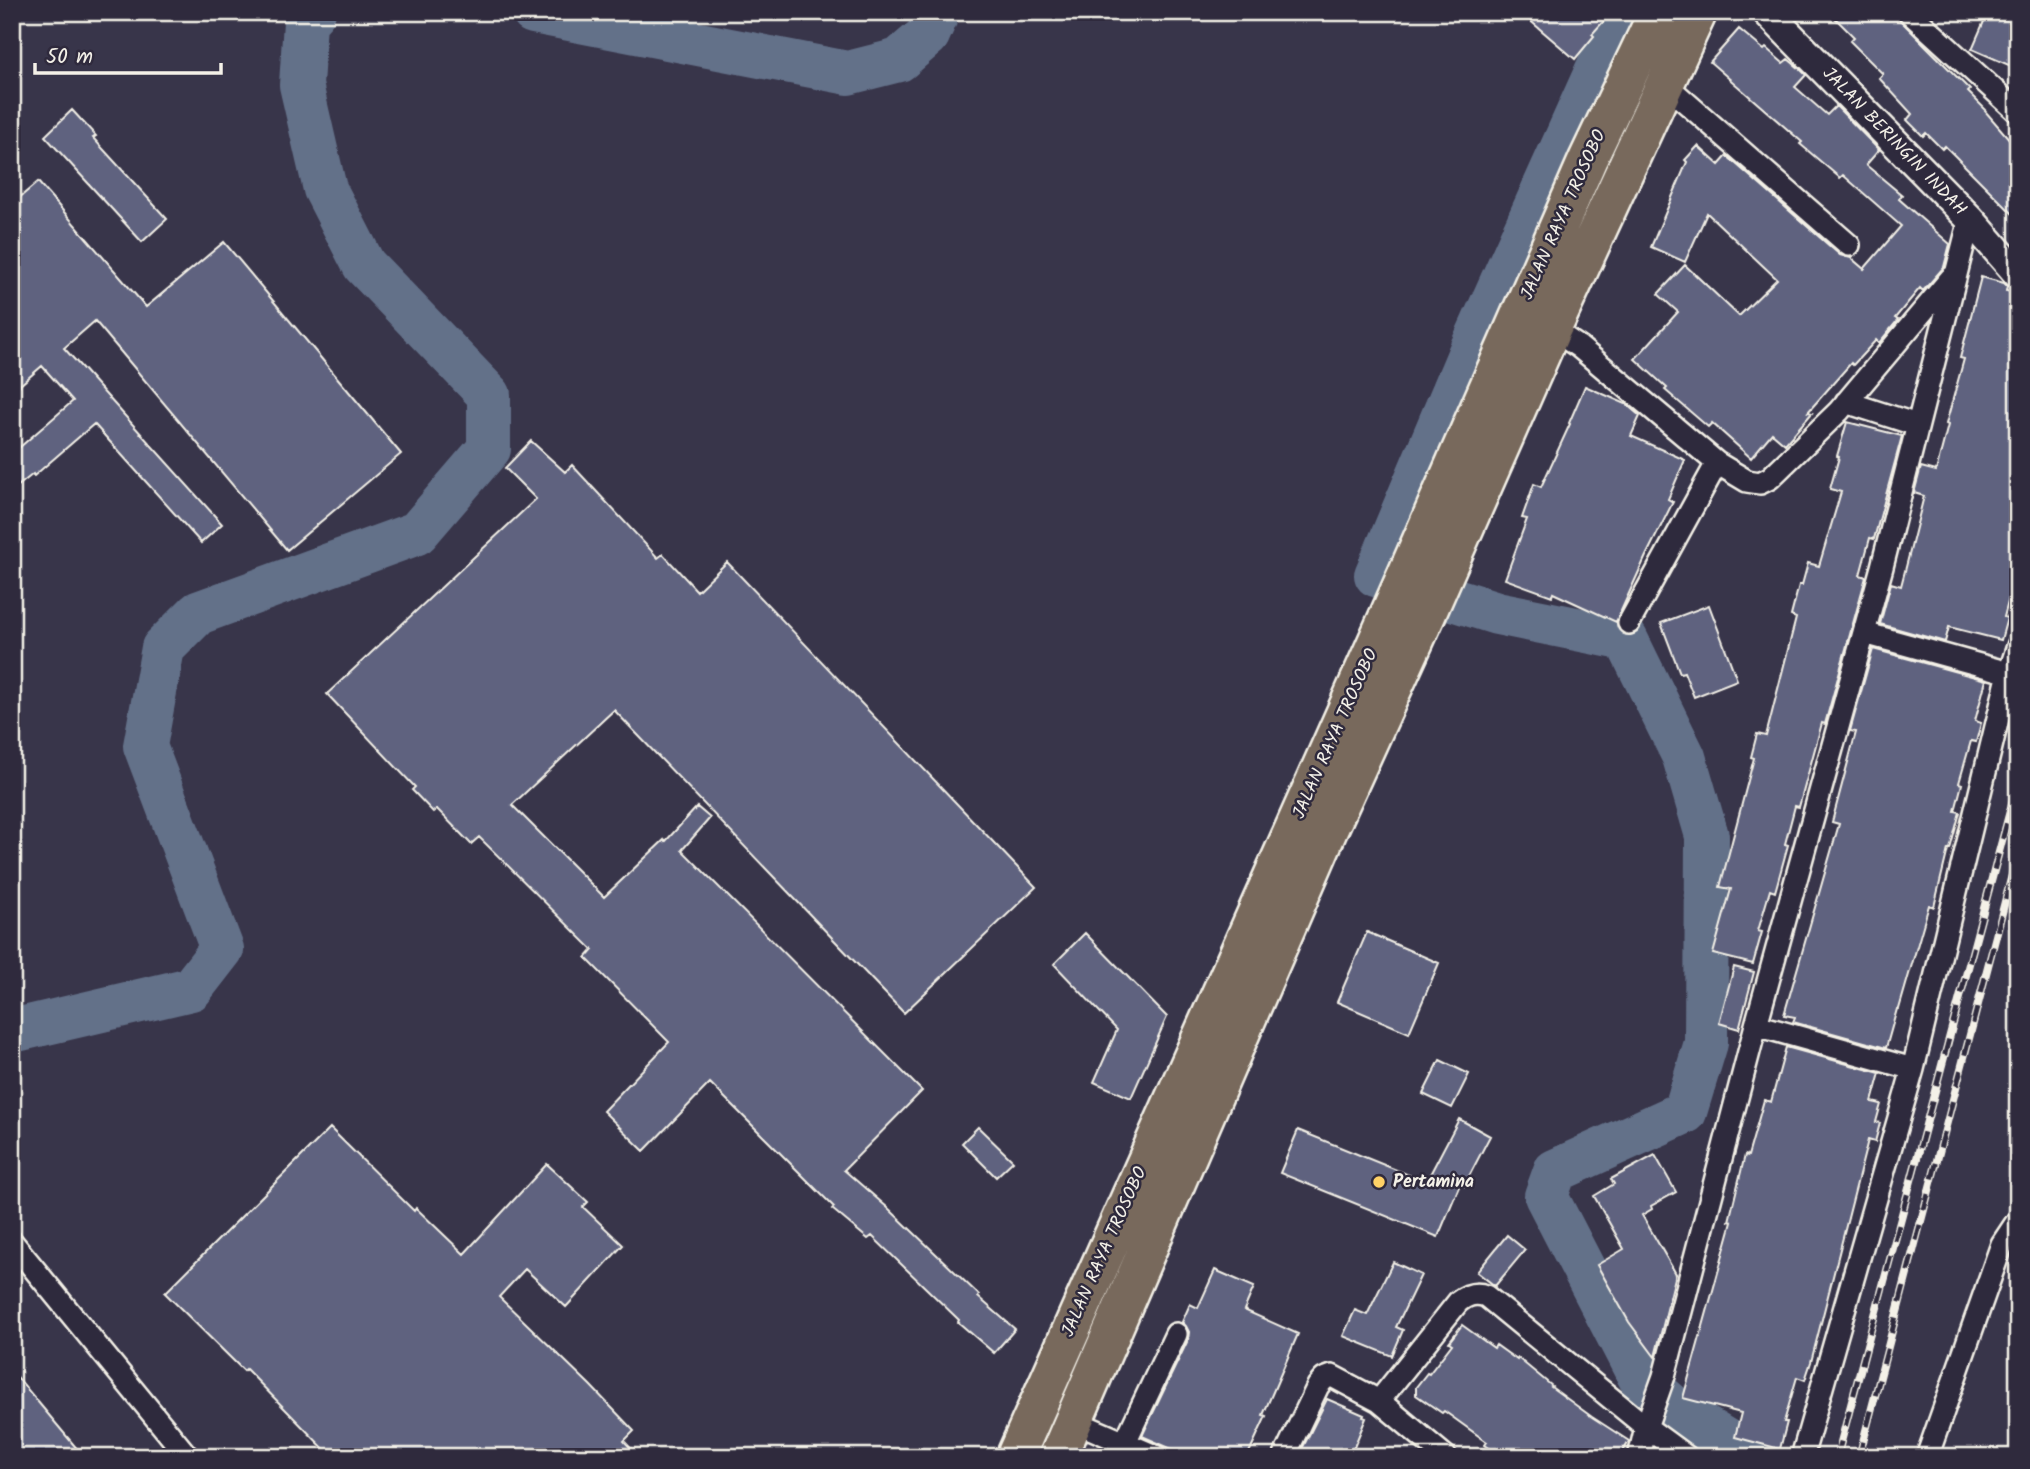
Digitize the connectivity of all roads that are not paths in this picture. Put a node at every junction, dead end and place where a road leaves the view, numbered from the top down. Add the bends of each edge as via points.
1 (1658, 12) edge
2 (1698, 12) edge
3 (1767, 12) edge
4 (1909, 12) edge
5 (1666, 85) junction
6 (2018, 112) edge
7 (1970, 219) junction
8 (1849, 245) dead end
9 (1955, 274) junction
10 (2018, 274) edge
11 (1552, 330) junction
12 (1846, 402) junction
13 (1917, 425) junction
14 (1717, 463) junction
15 (1417, 593) junction
16 (1629, 623) dead end
17 (1864, 633) junction
18 (2018, 646) edge
19 (2009, 673) junction
20 (1756, 1025) junction
21 (1913, 1069) junction
22 (2016, 1227) edge
23 (12, 1242) edge
24 (1175, 1334) dead end
25 (1379, 1401) junction
26 (1074, 1421) junction
27 (1646, 1427) junction
28 (1121, 1450) edge
29 (1435, 1453) edge
30 (188, 1457) edge
31 (1014, 1457) edge
32 (1058, 1457) edge
33 (1157, 1457) edge
34 (1284, 1457) edge
35 (1639, 1457) edge
36 (1687, 1457) edge
37 (1802, 1457) edge
38 (1927, 1457) edge

1 - 15 highway, JALAN RAYA TROSOBO via 1588,159
2 - 5 highway, JALAN RAYA TROSOBO
3 - 7 street, JALAN BERINGIN INDAH
4 - 6 street
5 - 8 street
5 - 11 highway, JALAN RAYA TROSOBO
7 - 9 street
7 - 10 street, JALAN BERINGIN INDAH
9 - 12 street
9 - 13 street
11 - 14 street via 1579,347
11 - 15 highway, JALAN RAYA TROSOBO
12 - 13 street
12 - 14 street via 1760,483 1747,481
13 - 17 street
14 - 16 street
15 - 26 highway, JALAN RAYA TROSOBO via 1323,844
15 - 31 highway, JALAN RAYA TROSOBO
17 - 19 street
17 - 20 street
18 - 19 street
19 - 21 street
20 - 21 street
20 - 27 street via 1664,1376
21 - 37 street
22 - 38 street via 2002,1244
23 - 30 street
24 - 28 street
25 - 27 street via 1458,1302 1479,1293
25 - 29 street
25 - 34 street via 1332,1376 1324,1379
26 - 28 street
26 - 32 highway, JALAN RAYA TROSOBO
27 - 35 street
27 - 36 street
28 - 33 street

